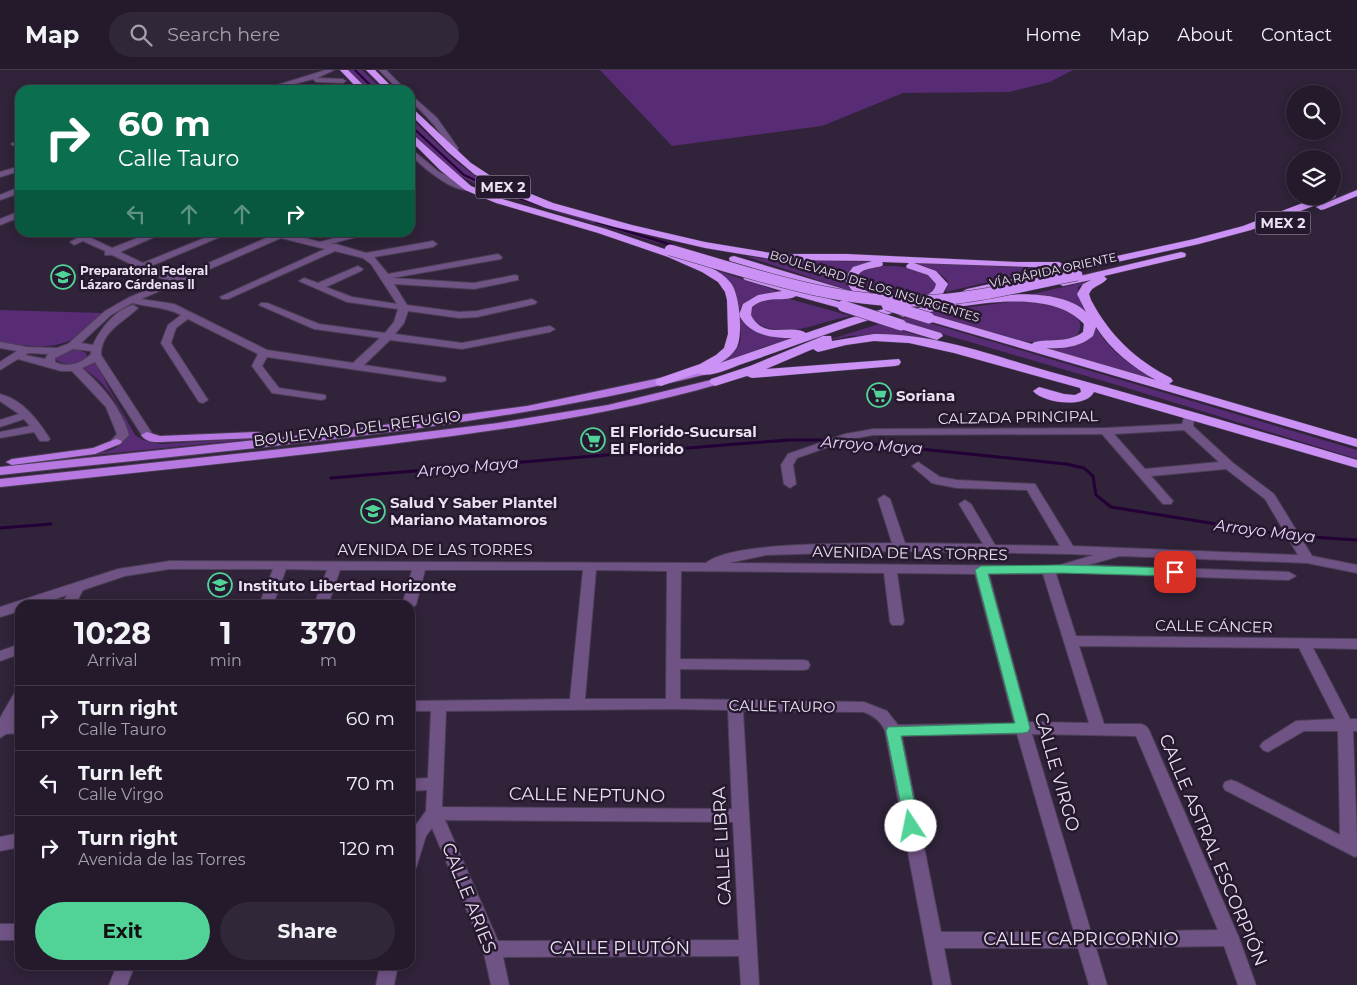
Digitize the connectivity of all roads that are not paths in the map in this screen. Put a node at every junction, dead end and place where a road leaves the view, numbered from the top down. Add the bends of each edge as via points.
1 (332, 70) edge
2 (344, 70) edge
3 (370, 70) edge
4 (382, 70) edge
5 (283, 85) edge
6 (296, 85) edge
7 (359, 85) edge
8 (386, 85) edge
9 (398, 85) edge
10 (415, 101) edge
11 (415, 114) edge
12 (415, 140) edge
13 (454, 152) junction
14 (415, 155) edge
15 (15, 170) edge
16 (0, 175) edge
17 (1357, 186) edge
18 (468, 188) junction
19 (15, 192) edge
20 (1341, 192) edge
21 (1357, 193) edge
22 (0, 198) edge
23 (1308, 205) edge
24 (15, 211) edge
25 (15, 216) edge
26 (0, 217) edge
27 (0, 222) edge
28 (619, 225) junction
29 (602, 231) junction
30 (149, 237) edge
31 (216, 237) edge
32 (282, 237) edge
33 (282, 237) edge
34 (298, 237) edge
35 (344, 237) edge
36 (84, 238) joint
37 (74, 242) dead end
38 (320, 244) junction
39 (433, 244) dead end
40 (336, 248) junction
41 (1207, 248) junction
42 (656, 250) junction
43 (112, 251) junction
44 (102, 255) dead end
45 (1134, 255) junction
46 (366, 256) junction
47 (498, 257) dead end
48 (1148, 263) junction
49 (143, 266) junction
50 (358, 269) dead end
51 (131, 272) dead end
52 (515, 278) dead end
53 (387, 279) junction
54 (304, 281) dead end
55 (174, 282) junction
56 (317, 287) junction
57 (155, 293) junction
58 (861, 295) junction
59 (225, 297) dead end
60 (136, 301) junction
61 (825, 301) junction
62 (975, 301) junction
63 (532, 302) dead end
64 (264, 305) dead end
65 (170, 306) junction
66 (906, 306) junction
67 (403, 308) junction
68 (188, 314) junction
69 (550, 329) dead end
70 (827, 329) junction
71 (388, 336) junction
72 (992, 336) junction
73 (0, 345) edge
74 (72, 346) junction
75 (27, 350) junction
76 (58, 351) junction
77 (96, 352) junction
78 (0, 353) edge
79 (264, 353) junction
80 (17, 356) junction
81 (894, 362) dead end
82 (50, 363) junction
83 (0, 366) edge
84 (74, 367) junction
85 (355, 367) junction
86 (754, 369) junction
87 (703, 372) joint
88 (736, 375) junction
89 (441, 378) dead end
90 (661, 382) junction
91 (715, 382) joint
92 (1086, 385) junction
93 (1039, 391) dead end
94 (0, 397) edge
95 (321, 397) dead end
96 (203, 400) dead end
97 (26, 414) junction
98 (1188, 422) junction
99 (0, 424) edge
100 (38, 428) junction
101 (1310, 430) junction
102 (1105, 431) junction
103 (147, 435) joint
104 (332, 435) junction
105 (0, 436) edge
106 (44, 439) dead end
107 (116, 442) joint
108 (1357, 443) edge
109 (1308, 449) junction
110 (1322, 454) junction
111 (1357, 464) edge
112 (1229, 465) junction
113 (0, 466) edge
114 (918, 466) dead end
115 (0, 471) edge
116 (1357, 472) edge
117 (1143, 473) junction
118 (0, 483) edge
119 (790, 484) dead end
120 (884, 499) dead end
121 (1167, 501) dead end
122 (965, 504) dead end
123 (904, 547) junction
124 (990, 548) junction
125 (1069, 550) junction
126 (1119, 552) junction
127 (1304, 553) junction
128 (420, 565) junction
129 (281, 566) junction
130 (335, 566) junction
131 (590, 566) junction
132 (674, 568) junction
133 (700, 568) junction
134 (890, 568) junction
135 (911, 568) junction
136 (981, 570) junction
137 (1054, 570) junction
138 (1357, 570) edge
139 (1289, 576) dead end
140 (77, 588) junction
141 (40, 600) edge
142 (71, 600) edge
143 (268, 600) edge
144 (323, 600) edge
145 (410, 600) edge
146 (15, 608) edge
147 (0, 612) edge
148 (897, 622) dead end
149 (1071, 641) junction
150 (1303, 643) junction
151 (1357, 644) edge
152 (15, 652) edge
153 (0, 656) edge
154 (674, 664) junction
155 (803, 665) dead end
156 (673, 704) junction
157 (15, 705) edge
158 (577, 705) junction
159 (735, 705) junction
160 (415, 706) edge
161 (439, 706) junction
162 (1351, 724) edge
163 (15, 727) edge
164 (1023, 728) junction
165 (1098, 729) junction
166 (1, 731) edge
167 (893, 731) junction
168 (1268, 746) dead end
169 (434, 784) junction
170 (415, 785) edge
171 (1231, 786) dead end
172 (434, 813) junction
173 (740, 816) junction
174 (15, 841) edge
175 (0, 844) edge
176 (415, 845) edge
177 (1353, 849) edge
178 (0, 932) edge
179 (15, 932) edge
180 (1230, 938) junction
181 (933, 940) junction
182 (1086, 940) junction
183 (747, 948) junction
184 (492, 949) junction
185 (124, 970) edge
186 (388, 970) edge
187 (118, 985) edge
188 (385, 985) edge
189 (500, 985) edge
190 (750, 985) edge
191 (942, 985) edge
192 (1098, 985) edge
193 (1247, 985) edge

1 - 5 street
1 - 6 street via 345,83 316,80
2 - 7 highway
3 - 8 highway
4 - 9 street
10 - 13 street via 434,120
11 - 13 highway, BOULEVARD DE LOS INSURGENTES / MEX 2
12 - 18 highway, BOULEVARD DE LOS INSURGENTES / MEX 2
13 - 28 highway, BOULEVARD DE LOS INSURGENTES / MEX 2 via 478,172 508,190
14 - 18 street via 448,182
15 - 16 street
17 - 20 highway, MEX 2
18 - 29 highway, BOULEVARD DE LOS INSURGENTES / MEX 2 via 536,213
19 - 22 street
21 - 41 highway, VÍA RÁPIDA ORIENTE / MEX 2 via 1259,232
23 - 45 highway, MEX 2 via 1247,228
24 - 26 street
25 - 27 street
28 - 45 highway via 705,245 777,257 1044,266
28 - 58 highway, BOULEVARD DE LOS INSURGENTES
29 - 41 highway, bridge via 818,290 886,300 920,301 960,297
29 - 42 highway, BOULEVARD DE LOS INSURGENTES
30 - 43 street
31 - 49 street
32 - 55 street
33 - 57 street
34 - 38 street
35 - 38 street
36 - 37 street
36 - 43 street
38 - 40 street
39 - 46 street
40 - 46 street
40 - 59 street
41 - 48 highway, VÍA RÁPIDA ORIENTE
42 - 61 highway, BOULEVARD DE LOS INSURGENTES
42 - 90 highway via 710,272 725,282 732,294 734,335 730,348 721,357
43 - 44 street
43 - 49 street
45 - 66 highway
46 - 53 street via 377,262
47 - 53 street
48 - 62 highway, VÍA RÁPIDA ORIENTE
48 - 101 highway via 1086,286 1087,302 1114,344 1138,364 1168,382
49 - 51 street
49 - 55 street
50 - 56 street
52 - 53 street via 474,286
53 - 67 street
54 - 56 street
55 - 57 street
56 - 67 street via 350,300
57 - 60 street
57 - 65 street via 169,301
58 - 66 highway via 850,278 855,270 867,266 912,266 939,278 942,285 939,293
58 - 72 highway, BOULEVARD DE LOS INSURGENTES, bridge
60 - 65 street
60 - 74 street via 108,313
60 - 77 street via 110,324 100,337
61 - 70 highway via 773,295 750,303 745,315 753,326 776,334
61 - 109 highway, BOULEVARD DE LOS INSURGENTES, bridge
62 - 72 highway via 1050,300 1078,311 1090,326 1083,338 1063,345
62 - 86 highway, VÍA RÁPIDA ORIENTE via 861,326
63 - 67 street via 459,315
64 - 71 street via 317,327
65 - 68 street
66 - 70 highway
67 - 71 street via 403,315
68 - 79 street
68 - 96 street via 171,327 166,342
69 - 71 street via 462,346
70 - 87 highway
71 - 85 street
72 - 101 highway, BOULEVARD DE LOS INSURGENTES
73 - 75 street
74 - 76 street
74 - 77 street via 86,346
75 - 76 street
75 - 80 street
76 - 82 street via 50,357
77 - 84 street via 91,360
77 - 103 street
78 - 80 street
79 - 85 street
79 - 95 street via 257,366 276,391
80 - 82 street
80 - 83 street
81 - 88 highway
82 - 84 street
84 - 107 street via 115,411 123,435
85 - 89 street
86 - 88 highway
86 - 92 highway via 834,344 861,338 888,338 925,342
87 - 90 main road, BOULEVARD DEL REFUGIO
88 - 91 highway
90 - 104 main road, BOULEVARD DEL REFUGIO via 527,409
91 - 118 main road, BOULEVARD DEL REFUGIO via 541,421 350,446
92 - 93 highway via 1088,393 1074,399
92 - 98 highway
94 - 97 street via 13,402
97 - 99 street
97 - 100 street
98 - 102 street, CALZADA PRINCIPAL
98 - 109 highway
98 - 112 street
100 - 105 street
100 - 106 street
101 - 108 highway, BOULEVARD DE LOS INSURGENTES
102 - 117 street
102 - 119 street, CALZADA PRINCIPAL via 873,432 849,436 792,456 787,465
103 - 104 main road via 160,439
104 - 115 main road, BOULEVARD DEL REFUGIO
107 - 113 main road via 95,450
109 - 110 highway, BOULEVARD DE LOS INSURGENTES
110 - 111 highway, BOULEVARD DE LOS INSURGENTES
110 - 116 highway
112 - 117 street
112 - 127 street via 1270,497
114 - 125 street via 936,480 957,484 1032,487
117 - 121 street
120 - 123 street
122 - 124 street
123 - 124 street, AVENIDA DE LAS TORRES
123 - 133 street, AVENIDA DE LAS TORRES via 757,552
123 - 135 street via 904,557
124 - 125 street, AVENIDA DE LAS TORRES
125 - 126 street, AVENIDA DE LAS TORRES
126 - 127 street, AVENIDA DE LAS TORRES
126 - 137 street, AVENIDA DE LAS TORRES
127 - 138 street, AVENIDA DE LAS TORRES
128 - 130 street, AVENIDA DE LAS TORRES
128 - 131 street, AVENIDA DE LAS TORRES
128 - 145 street
129 - 130 street, AVENIDA DE LAS TORRES
129 - 140 street, AVENIDA DE LAS TORRES via 170,565 123,572
129 - 143 street
130 - 144 street
131 - 132 street, AVENIDA DE LAS TORRES
131 - 158 street
132 - 133 street, AVENIDA DE LAS TORRES
132 - 154 street
133 - 134 street, AVENIDA DE LAS TORRES
134 - 135 street, AVENIDA DE LAS TORRES
134 - 148 street
135 - 136 street, AVENIDA DE LAS TORRES
136 - 137 street, AVENIDA DE LAS TORRES
136 - 164 street, CALLE VIRGO
137 - 139 street
137 - 149 street
140 - 141 street, AVENIDA DE LAS TORRES
140 - 142 street
146 - 147 street, AVENIDA DE LAS TORRES
149 - 150 street, CALLE CÁNCER
149 - 165 street
150 - 151 street, CALLE CÁNCER
150 - 162 street
152 - 153 street
154 - 155 street
154 - 156 street
156 - 158 street, CALLE TAURO
156 - 159 street, CALLE TAURO
157 - 166 street
158 - 161 street, CALLE TAURO
159 - 167 street, CALLE TAURO via 864,707 886,716
159 - 173 street, CALLE LIBRA
160 - 161 street, CALLE TAURO
161 - 169 street
162 - 168 street via 1301,725
162 - 177 street
163 - 166 street
164 - 165 street
164 - 167 street
164 - 182 street, CALLE VIRGO
165 - 180 street, CALLE ASTRAL ESCORPIÓN via 1142,730
167 - 181 street
169 - 170 street
169 - 172 street
171 - 177 street
172 - 173 street, CALLE NEPTUNO
172 - 176 street via 418,834
172 - 184 street, CALLE ARIES
173 - 183 street, CALLE LIBRA
174 - 175 street
178 - 179 street
180 - 182 street, CALLE CAPRICORNIO
180 - 193 street, CALLE ASTRAL ESCORPIÓN
181 - 182 street, CALLE CAPRICORNIO
181 - 191 street
182 - 192 street, CALLE VIRGO
183 - 184 street, CALLE PLUTÓN
183 - 190 street, CALLE LIBRA
184 - 189 street, CALLE ARIES
185 - 187 street
186 - 188 street

